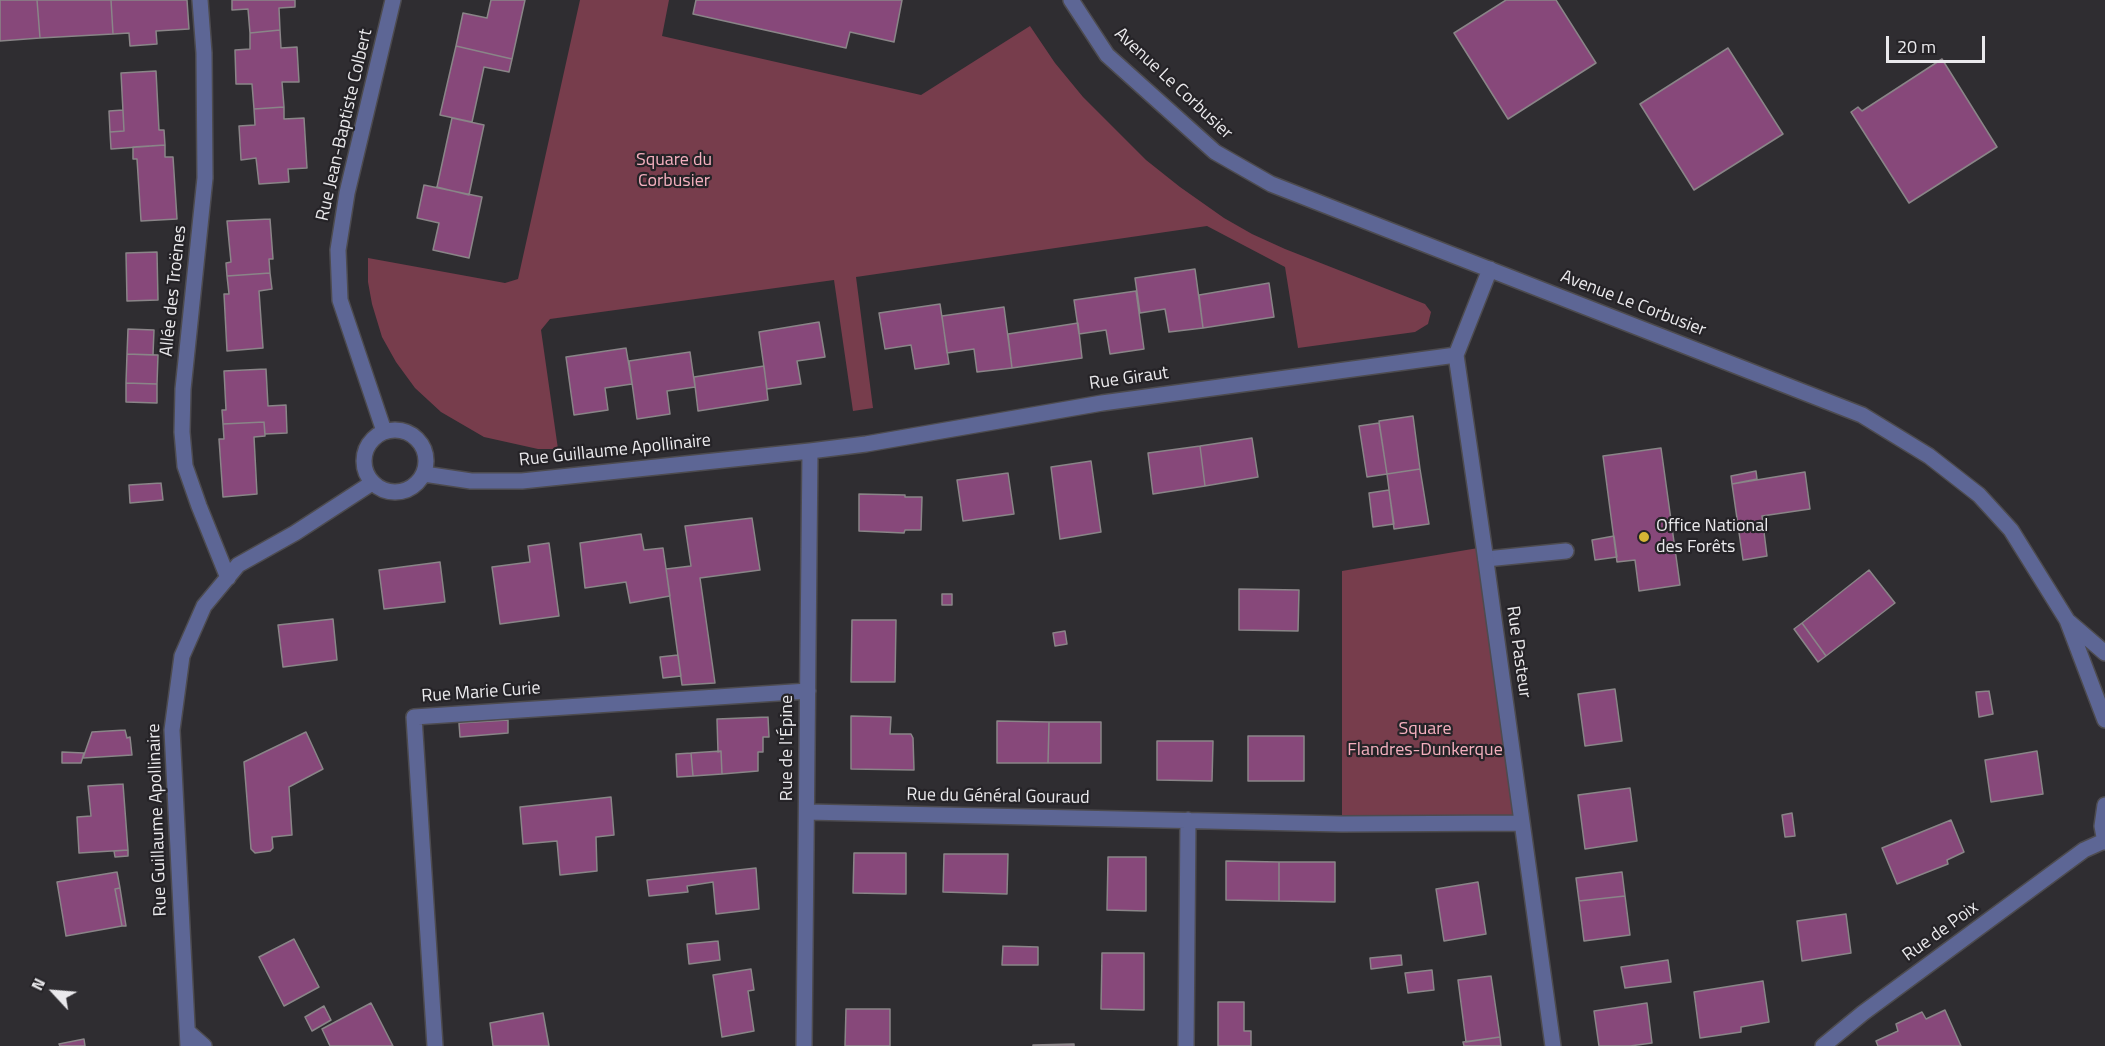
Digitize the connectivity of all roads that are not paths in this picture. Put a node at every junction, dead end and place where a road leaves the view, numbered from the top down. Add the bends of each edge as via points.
1 (200, 0) edge
2 (393, 0) edge
3 (1071, 0) edge
4 (1490, 269) junction
5 (1456, 355) junction
6 (384, 431) junction
7 (810, 451) junction
8 (424, 474) junction
9 (372, 483) junction
10 (1566, 551) dead end
11 (1486, 559) junction
12 (228, 578) junction
13 (2067, 620) junction
14 (2105, 653) edge
15 (808, 691) junction
16 (2105, 720) edge
17 (2105, 805) edge
18 (807, 812) junction
19 (1188, 820) junction
20 (1522, 824) junction
21 (2105, 841) edge
22 (188, 1039) edge
23 (204, 1046) edge
24 (435, 1046) edge
25 (804, 1046) edge
26 (1186, 1046) edge
27 (1553, 1046) edge
28 (1822, 1046) edge

1 - 12 street, Allée des Troënes via 205,178 182,432 185,466
2 - 6 street, Rue Jean-Baptiste Colbert via 347,193 338,250 340,300
3 - 4 street, Avenue Le Corbusier via 1107,55 1215,152 1271,184
4 - 5 street, Rue Pasteur
4 - 13 street, Avenue Le Corbusier via 1862,415 1929,456 1979,495 2012,530
5 - 7 street, Rue Giraut via 1102,403
5 - 11 street, Rue Pasteur
6 - 8 street via 405,431 422,444 427,464
6 - 9 street via 368,444 364,454
7 - 8 street, Rue Guillaume Apollinaire via 522,481 471,481
7 - 15 street, Rue de l'Épine
8 - 9 street via 410,489 400,492 380,489
9 - 12 street, Rue Guillaume Apollinaire via 238,565
10 - 11 street
11 - 20 street, Rue Pasteur
12 - 22 street, Rue Guillaume Apollinaire via 204,606 182,656 172,730
13 - 14 street
13 - 16 street, Avenue Le Corbusier
15 - 18 street, Rue de l'Épine
15 - 24 street, Rue Marie Curie via 414,717
17 - 21 street
18 - 19 street, Rue du Général Gouraud
18 - 25 street, Rue de l'Épine
19 - 20 street, Rue du Général Gouraud
19 - 26 street
20 - 27 street, Rue Pasteur
21 - 28 street, Rue de Poix via 2084,850
22 - 23 street, Rue Guillaume Apollinaire

